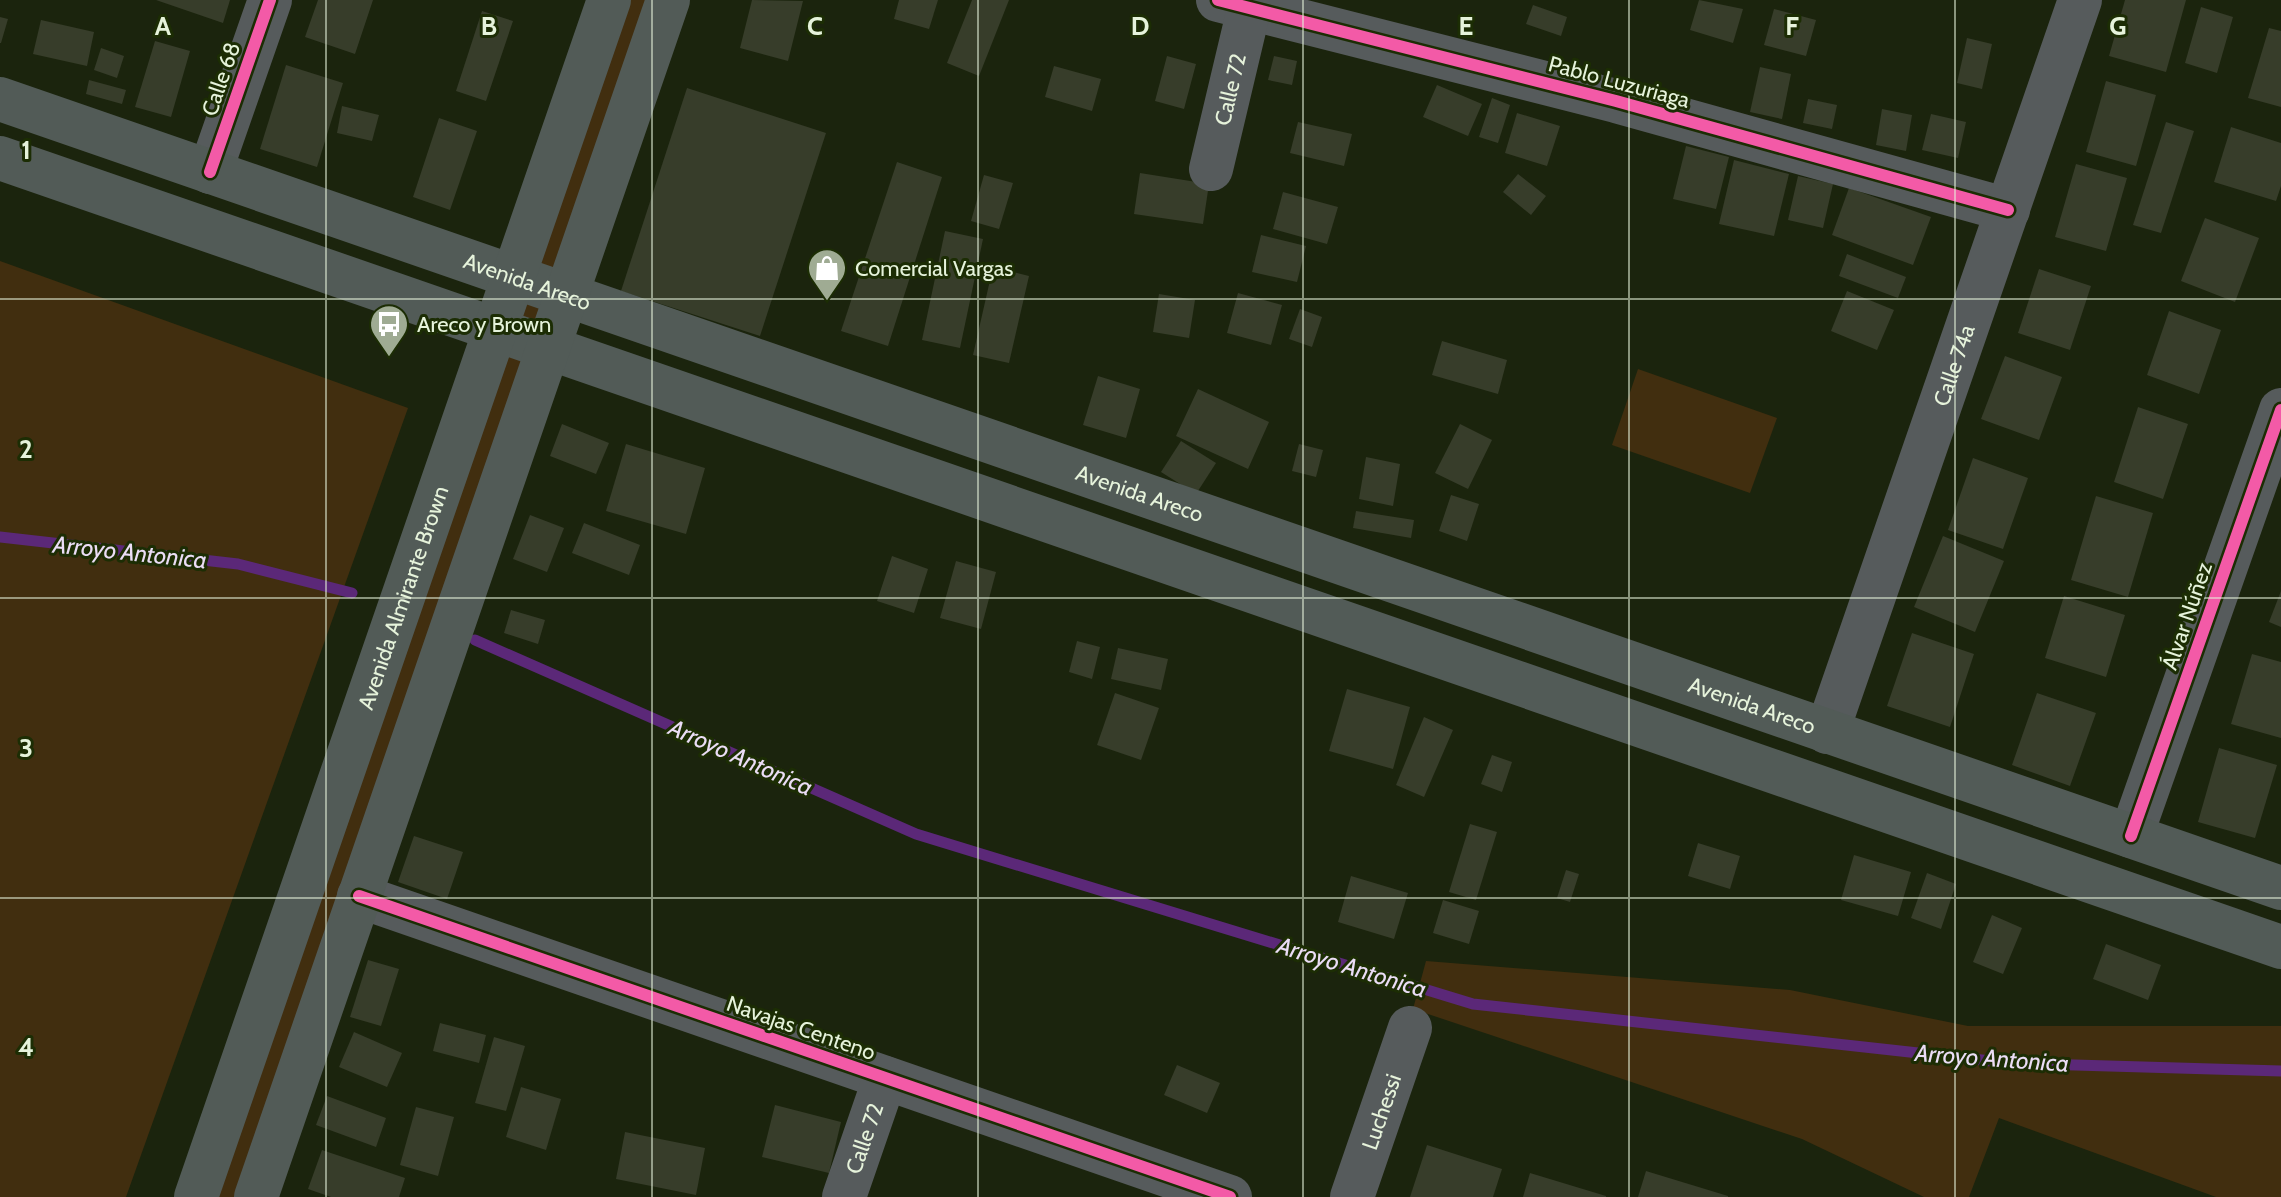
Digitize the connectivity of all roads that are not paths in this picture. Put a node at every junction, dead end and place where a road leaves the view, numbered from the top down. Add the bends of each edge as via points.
1 (270, 0) edge
2 (609, 0) edge
3 (668, 0) edge
4 (2080, 0) edge
5 (1234, 4) edge
6 (0, 99) edge
7 (0, 158) edge
8 (1211, 169) dead end
9 (210, 172) junction
10 (2008, 210) junction
11 (513, 277) junction
12 (566, 295) junction
13 (495, 330) junction
14 (548, 348) junction
15 (2281, 410) edge
16 (1827, 732) junction
17 (2131, 836) junction
18 (2281, 888) edge
19 (359, 896) junction
20 (2281, 947) edge
21 (1410, 1028) dead end
22 (885, 1078) junction
23 (196, 1197) edge
24 (256, 1197) edge
25 (844, 1197) edge
26 (1230, 1197) edge
27 (1352, 1197) edge

1 - 9 street, Calle 68
2 - 11 main road, Avenida Almirante Brown
3 - 12 main road
4 - 10 street, Calle 74a
5 - 8 street, Calle 72
5 - 10 street, Pablo Luzuriaga via 1616,101
6 - 9 main road, Avenida Areco
7 - 13 main road
9 - 11 main road, Avenida Areco
10 - 16 street, Calle 74a
11 - 12 main road, Avenida Areco
11 - 13 main road, Avenida Almirante Brown
12 - 14 main road
12 - 16 main road, Avenida Areco
13 - 14 main road
13 - 23 main road, Avenida Almirante Brown
14 - 19 main road
14 - 20 main road
15 - 17 street, Álvar Núñez
16 - 17 main road, Avenida Areco
17 - 18 main road, Avenida Areco
19 - 22 street, Navajas Centeno
19 - 24 main road
21 - 27 street, Luchessi
22 - 25 street, Calle 72
22 - 26 street, Navajas Centeno

